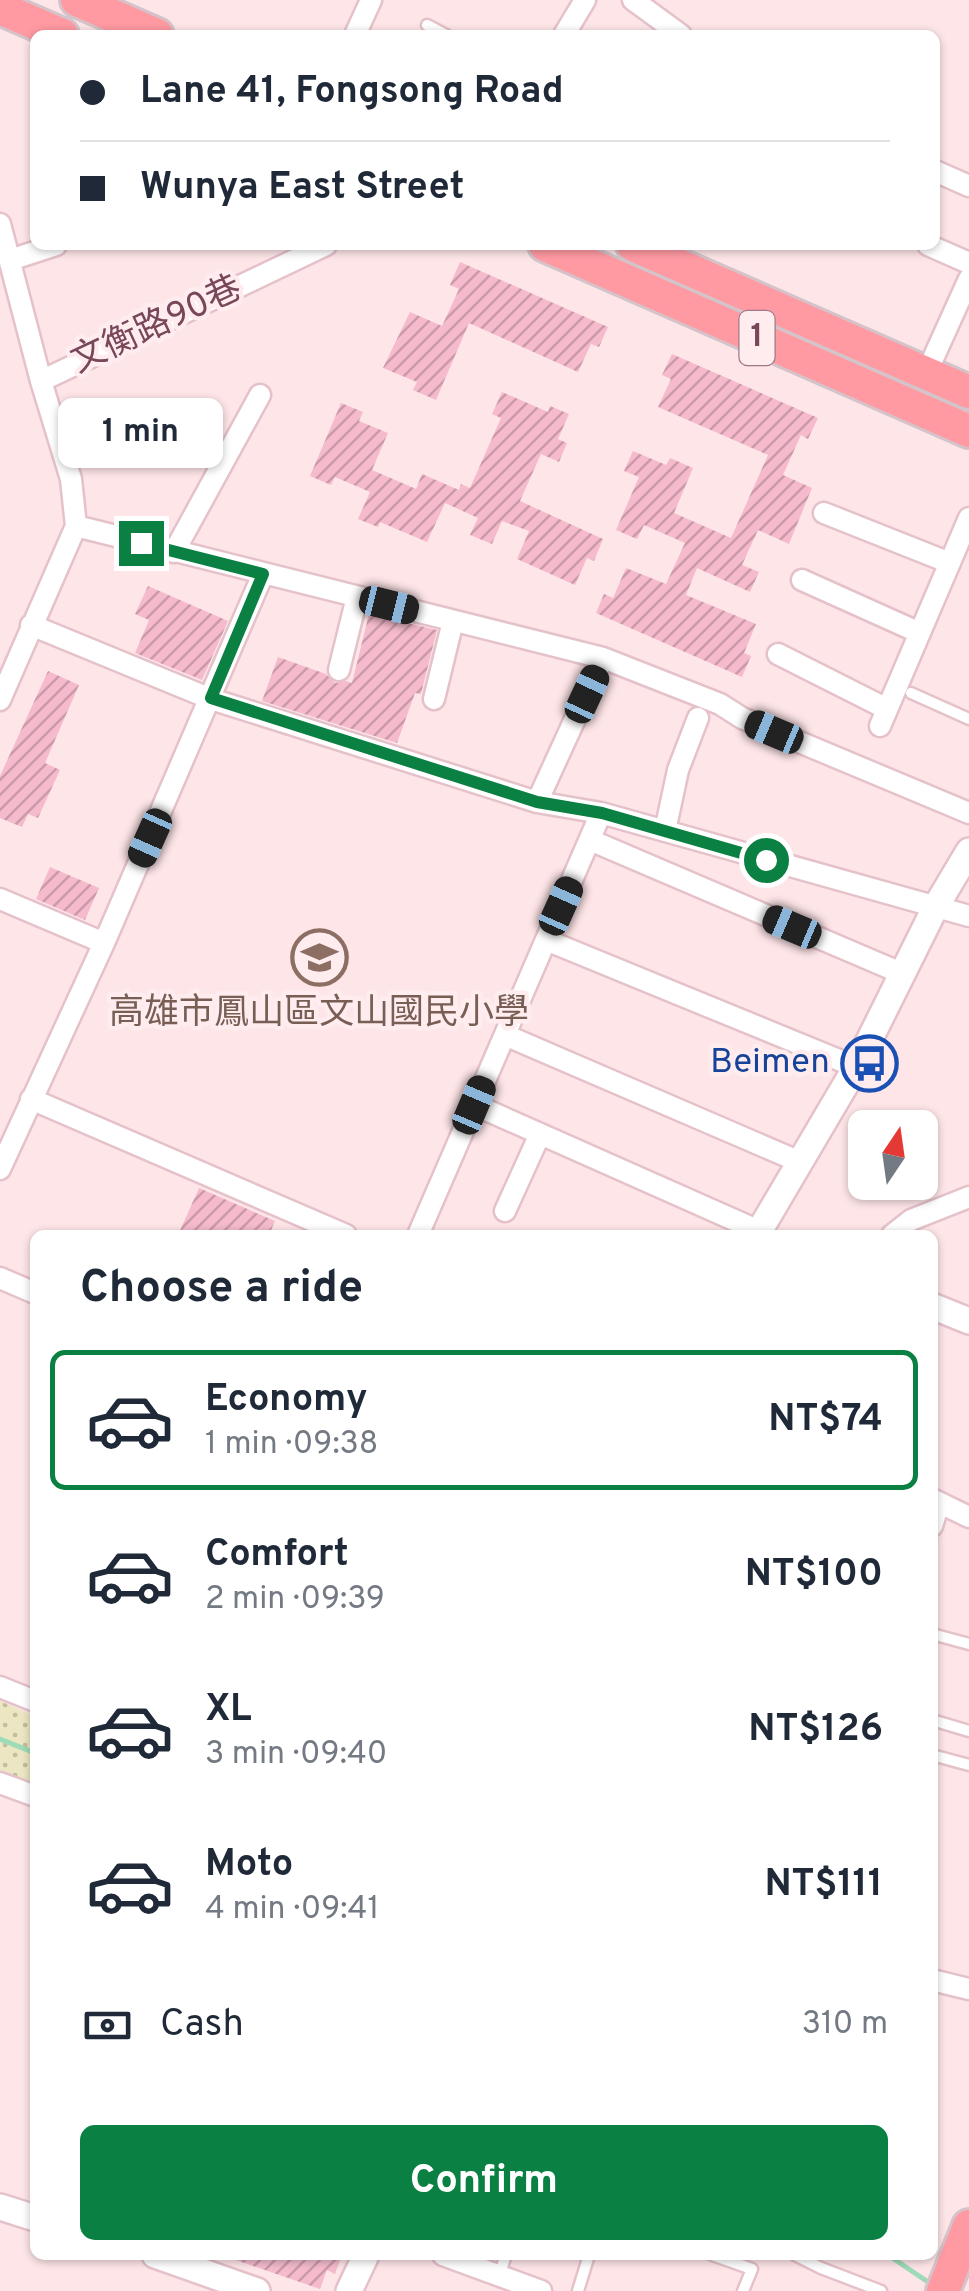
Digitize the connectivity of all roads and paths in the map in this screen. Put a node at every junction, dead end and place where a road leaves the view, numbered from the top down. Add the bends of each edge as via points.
1 (77, 0) edge
2 (371, 0) edge
3 (585, 0) edge
4 (633, 0) edge
5 (0, 8) edge
6 (427, 25) dead end
7 (51, 30) edge
8 (146, 30) edge
9 (357, 30) edge
10 (436, 30) edge
11 (567, 30) edge
12 (673, 30) edge
13 (940, 173) edge
14 (969, 186) edge
15 (0, 224) edge
16 (41, 250) edge
17 (316, 250) edge
18 (557, 250) edge
19 (658, 250) edge
20 (939, 250) edge
21 (684, 255) edge
22 (10, 260) junction
23 (969, 263) edge
24 (969, 279) edge
25 (926, 374) junction
26 (42, 381) junction
27 (969, 392) edge
28 (260, 394) dead end
29 (969, 431) edge
30 (824, 513) dead end
31 (969, 518) edge
32 (76, 526) junction
33 (174, 552) junction
34 (950, 563) junction
35 (263, 574) junction
36 (802, 580) dead end
37 (357, 597) junction
38 (453, 621) junction
39 (31, 625) junction
40 (920, 633) junction
41 (778, 654) dead end
42 (604, 658) junction
43 (338, 670) dead end
44 (911, 693) dead end
45 (211, 698) junction
46 (0, 700) edge
47 (434, 700) dead end
48 (698, 718) dead end
49 (969, 720) edge
50 (537, 802) junction
51 (602, 813) junction
52 (969, 813) edge
53 (665, 831) junction
54 (590, 840) junction
55 (969, 852) edge
56 (0, 900) edge
57 (935, 908) junction
58 (969, 916) edge
59 (546, 940) junction
60 (104, 943) junction
61 (901, 973) junction
62 (505, 1035) junction
63 (856, 1066) junction
64 (32, 1099) junction
65 (474, 1105) junction
66 (540, 1134) junction
67 (800, 1162) junction
68 (0, 1169) edge
69 (969, 1197) edge
70 (505, 1211) dead end
71 (334, 1230) edge
72 (420, 1230) edge
73 (753, 1230) edge
74 (764, 1230) edge
75 (899, 1230) edge
76 (0, 1278) edge
77 (30, 1291) edge
78 (938, 1308) edge
79 (969, 1321) edge
80 (938, 1502) edge
81 (969, 1517) edge
82 (938, 1636) edge
83 (969, 1644) edge
84 (0, 1686) edge
85 (30, 1698) edge
86 (938, 1722) edge
87 (969, 1730) edge
88 (938, 1757) edge
89 (969, 1765) edge
90 (0, 1782) edge
91 (30, 1794) edge
92 (938, 1981) edge
93 (969, 1989) edge
94 (0, 2207) edge
95 (30, 2216) edge
96 (969, 2226) edge
97 (169, 2260) edge
98 (364, 2260) edge
99 (456, 2260) edge
100 (504, 2260) edge
101 (587, 2260) edge
102 (727, 2260) edge
103 (805, 2260) edge
104 (499, 2276) junction
105 (952, 2283) edge
106 (257, 2291) edge
107 (349, 2291) edge
108 (541, 2291) edge
109 (578, 2291) edge
110 (744, 2291) edge
111 (881, 2291) edge

1 - 8 main road
2 - 9 street
3 - 11 street
4 - 12 street
5 - 7 main road
6 - 10 lane
13 - 14 street
15 - 22 street
16 - 22 street
17 - 26 street, 文衡路90巷
18 - 29 main road, 1
19 - 21 main road, 1
20 - 23 street
21 - 25 main road, 1
22 - 26 street
24 - 25 street
25 - 27 main road, 1
26 - 32 street via 71,479
28 - 33 street
30 - 34 street
31 - 34 street
32 - 33 street
32 - 39 street
33 - 35 street
34 - 40 street
35 - 37 street
35 - 45 street
36 - 40 street
37 - 38 street
37 - 43 street
38 - 42 street
38 - 47 street
39 - 45 street
39 - 46 street
40 - 41 street via 883,718
42 - 50 street
42 - 52 street
44 - 49 lane
45 - 50 street
45 - 60 street
48 - 53 street
50 - 51 street
51 - 53 street
51 - 54 street
53 - 57 street
54 - 59 street
54 - 61 street
55 - 57 street
56 - 60 street
57 - 58 street
57 - 61 street
59 - 62 street
59 - 63 street
60 - 64 street
61 - 63 street
62 - 65 street
62 - 67 street
63 - 67 street
64 - 68 street
64 - 71 street
65 - 66 street
65 - 72 street
66 - 70 street
66 - 73 street
67 - 74 street
69 - 75 street
76 - 77 street
78 - 79 street
80 - 81 street
82 - 83 lane
84 - 85 street
86 - 87 lane
88 - 89 lane
90 - 91 street
92 - 93 street
94 - 95 street
96 - 105 main road
97 - 106 street
98 - 107 street
99 - 104 street
100 - 104 lane
101 - 109 lane
102 - 110 lane via 752,2268
103 - 111 lane
104 - 108 street

